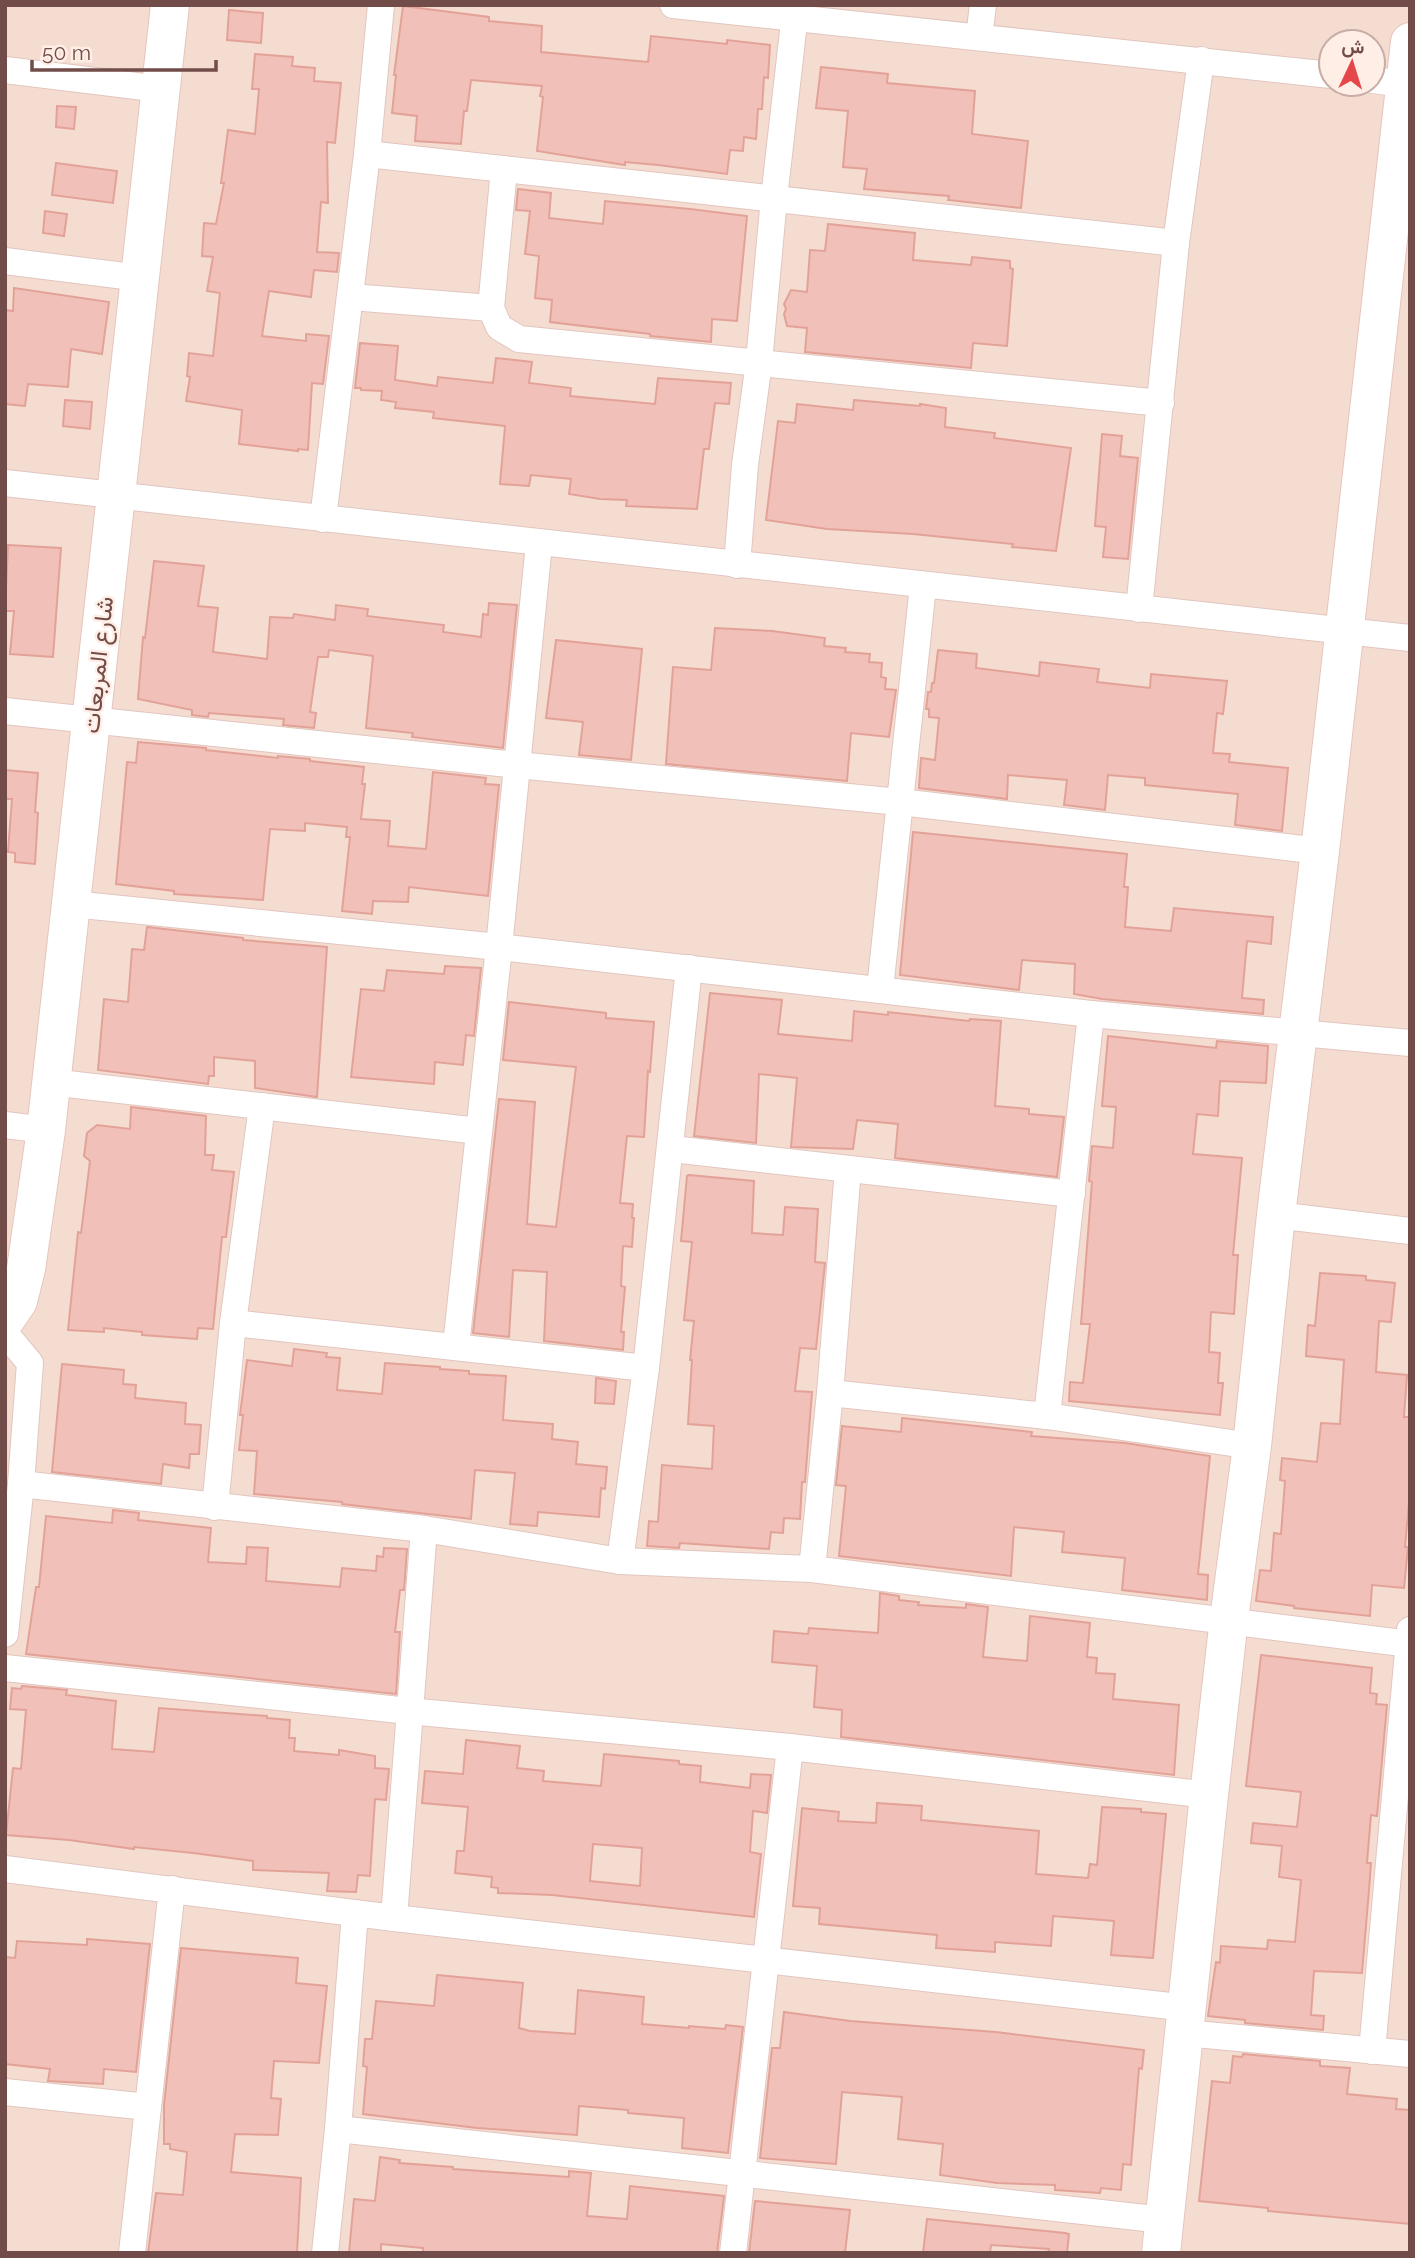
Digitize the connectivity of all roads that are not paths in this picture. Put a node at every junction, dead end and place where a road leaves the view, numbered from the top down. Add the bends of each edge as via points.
1 (170, 5) edge
2 (381, 5) edge
3 (673, 5) edge
4 (983, 5) edge
5 (796, 12) edge
6 (979, 37) junction
7 (1410, 42) edge
8 (1201, 60) junction
9 (5, 70) edge
10 (1317, 73) edge
11 (1396, 83) edge
12 (161, 89) junction
13 (368, 154) junction
14 (504, 169) junction
15 (774, 198) junction
16 (1176, 243) junction
17 (5, 261) edge
18 (141, 278) junction
19 (351, 297) junction
20 (491, 308) junction
21 (759, 362) junction
22 (1161, 403) junction
23 (5, 484) edge
24 (116, 497) junction
25 (323, 519) junction
26 (540, 544) junction
27 (737, 565) junction
28 (923, 586) junction
29 (1139, 609) junction
30 (1344, 631) junction
31 (1410, 638) edge
32 (5, 711) edge
33 (92, 719) junction
34 (517, 765) junction
35 (900, 802) junction
36 (1320, 851) junction
37 (72, 904) junction
38 (499, 947) junction
39 (689, 968) junction
40 (880, 989) junction
41 (1091, 1014) junction
42 (1297, 1031) junction
43 (1410, 1044) edge
44 (50, 1082) junction
45 (262, 1106) junction
46 (5, 1125) edge
47 (46, 1129) junction
48 (480, 1131) junction
49 (672, 1149) junction
50 (848, 1169) junction
51 (1072, 1194) junction
52 (1276, 1215) junction
53 (1410, 1231) edge
54 (5, 1320) edge
55 (233, 1323) junction
56 (5, 1333) edge
57 (456, 1346) junction
58 (646, 1368) junction
59 (830, 1394) junction
60 (1047, 1416) junction
61 (1252, 1446) junction
62 (21, 1484) junction
63 (215, 1507) junction
64 (424, 1529) junction
65 (620, 1561) junction
66 (811, 1569) junction
67 (1228, 1619) junction
68 (5, 1634) edge
69 (1409, 1639) edge
70 (5, 1668) edge
71 (409, 1711) junction
72 (790, 1747) junction
73 (1209, 1795) junction
74 (5, 1869) edge
75 (172, 1889) junction
76 (355, 1913) junction
77 (394, 1918) junction
78 (768, 1960) junction
79 (1186, 2021) junction
80 (1373, 2051) junction
81 (1410, 2054) edge
82 (5, 2092) edge
83 (148, 2108) junction
84 (338, 2129) junction
85 (744, 2173) junction
86 (1163, 2236) edge
87 (132, 2253) edge
88 (325, 2253) edge
89 (733, 2253) edge

1 - 12 street, شارع المربعات
2 - 13 street
3 - 5 street
4 - 6 street
5 - 6 street
5 - 15 street
6 - 8 street
7 - 11 street
8 - 10 street
8 - 16 street
9 - 12 street
11 - 30 street
12 - 18 street, شارع المربعات
13 - 14 street
13 - 19 street
14 - 15 street
14 - 20 street
15 - 16 street
15 - 21 street
16 - 22 street
17 - 18 street
18 - 24 street, شارع المربعات
19 - 20 street
19 - 25 street
20 - 21 street via 499,327 519,339
21 - 22 street
21 - 27 street
22 - 29 street
23 - 24 street
24 - 25 street
24 - 33 street, شارع المربعات
25 - 26 street
26 - 27 street
26 - 34 street
27 - 28 street
28 - 29 street
28 - 35 street
29 - 30 street
30 - 31 street
30 - 36 street
32 - 33 street
33 - 34 street
33 - 37 street, شارع المربعات
34 - 35 street
34 - 38 street
35 - 36 street
35 - 40 street
36 - 42 street
37 - 38 street
37 - 44 street, شارع المربعات
38 - 39 street
38 - 48 street
39 - 40 street
39 - 49 street
40 - 41 street
41 - 42 street
41 - 51 street
42 - 43 street
42 - 52 street
44 - 45 street
44 - 47 street, شارع المربعات
45 - 48 street
45 - 55 street
46 - 47 street
47 - 54 street, شارع المربعات via 26,1269 18,1301
48 - 57 street
49 - 50 street
49 - 58 street
50 - 51 street
50 - 59 street
51 - 60 street
52 - 53 street
52 - 61 street
55 - 57 street
55 - 63 street
56 - 62 street via 30,1363
57 - 58 street
58 - 65 street
59 - 60 street
59 - 66 street
60 - 61 street
61 - 67 street
62 - 63 street
62 - 68 street
63 - 64 street
64 - 65 street
64 - 71 street
65 - 66 street
66 - 67 street
67 - 69 street
67 - 73 street
69 - 80 street
70 - 71 street
71 - 72 street
71 - 77 street
72 - 73 street
72 - 78 street
73 - 79 street
74 - 75 street
75 - 76 street
75 - 83 street
76 - 77 street
76 - 84 street
77 - 78 street
78 - 79 street
78 - 85 street
79 - 80 street
79 - 86 street
80 - 81 street
82 - 83 street
83 - 87 street
84 - 85 street
84 - 88 street
85 - 86 street
85 - 89 street

